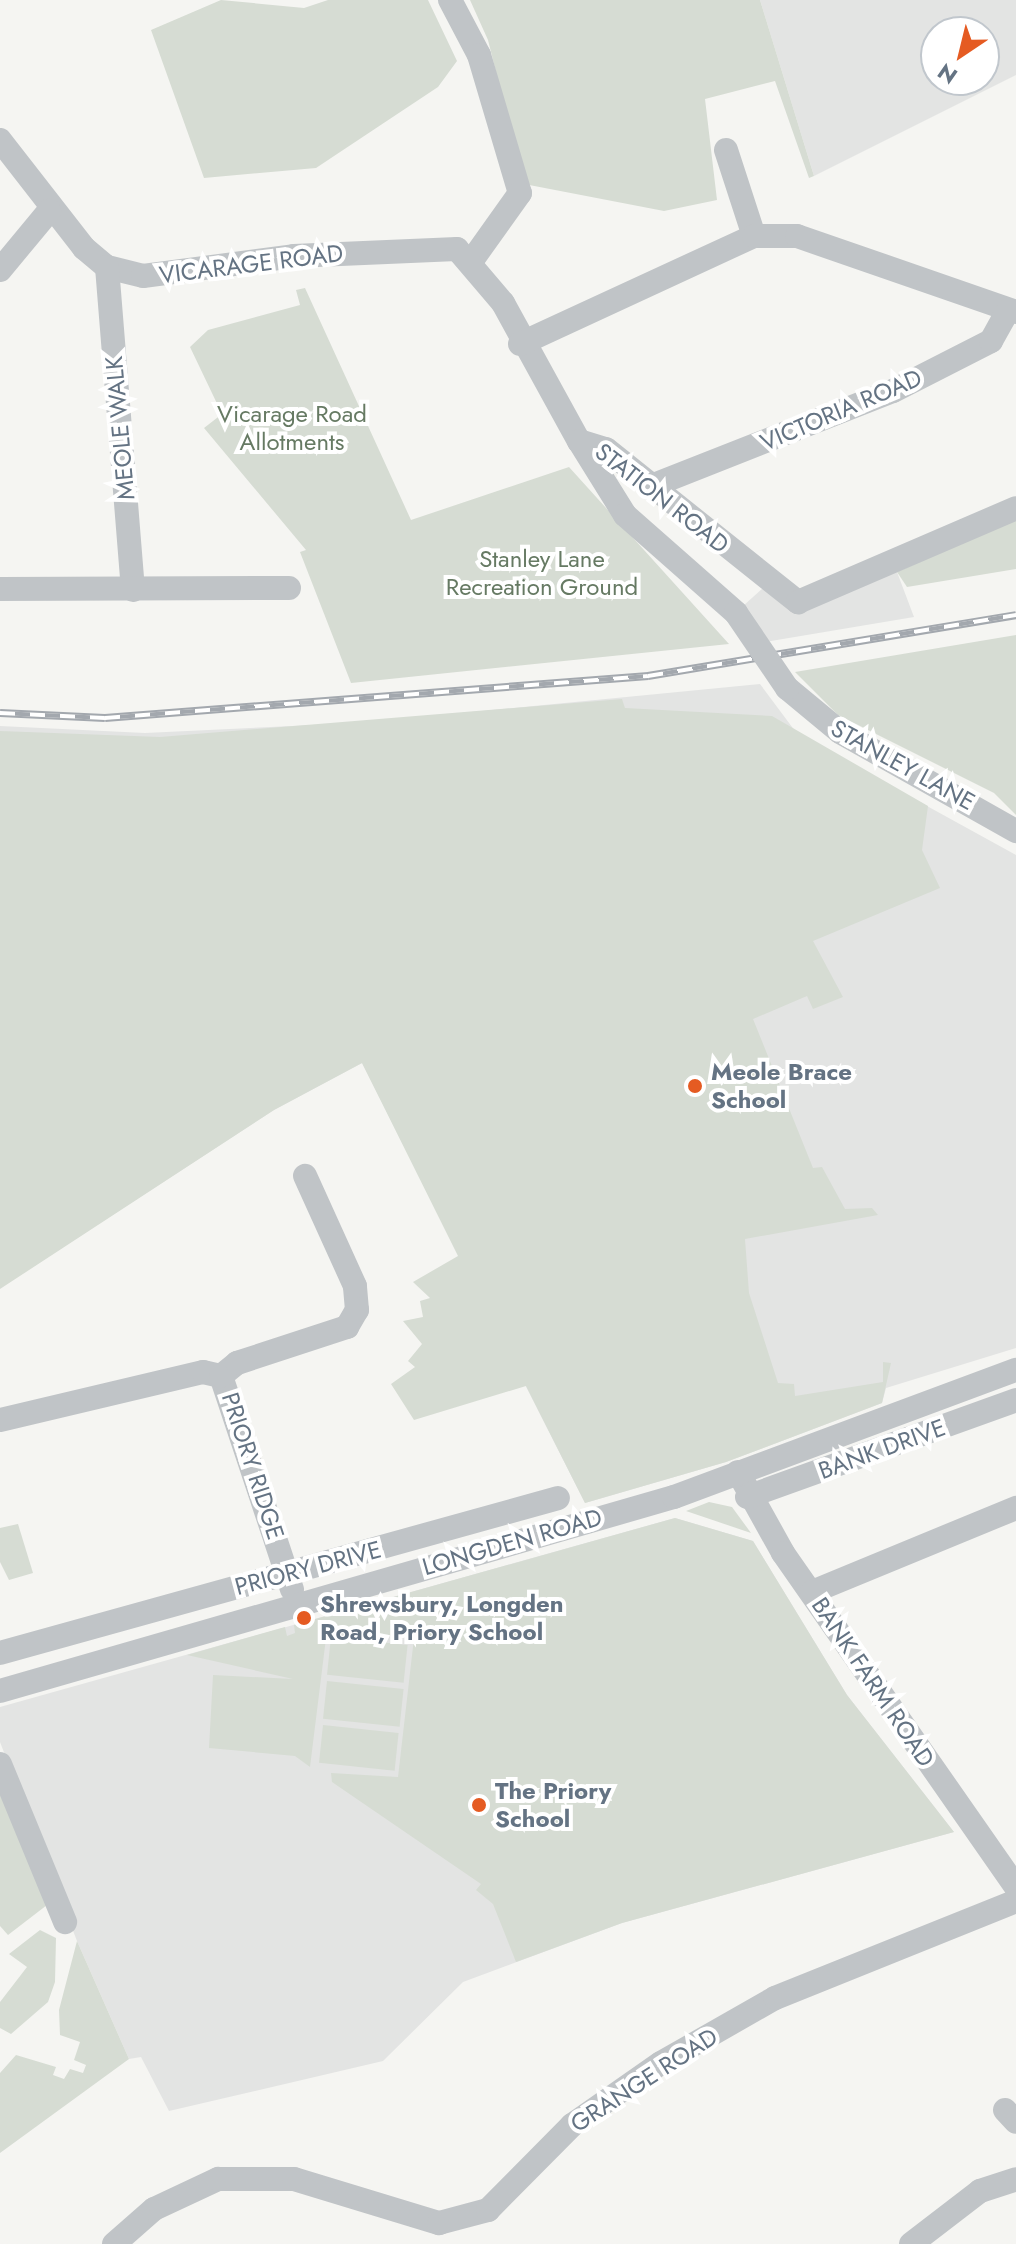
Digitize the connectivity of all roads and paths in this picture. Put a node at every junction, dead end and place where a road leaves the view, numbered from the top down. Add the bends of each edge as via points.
1 (450, 0) edge
2 (0, 140) edge
3 (726, 150) dead end
4 (49, 211) junction
5 (754, 236) junction
6 (473, 259) junction
7 (107, 267) junction
8 (0, 270) edge
9 (1012, 311) edge
10 (520, 344) junction
11 (579, 441) junction
12 (654, 485) junction
13 (1016, 508) edge
14 (289, 588) dead end
15 (0, 589) edge
16 (133, 590) junction
17 (1016, 831) edge
18 (305, 1194) dead end
19 (1016, 1370) edge
20 (221, 1376) junction
21 (1016, 1400) edge
22 (0, 1420) edge
23 (738, 1472) junction
24 (747, 1497) junction
25 (558, 1498) dead end
26 (1016, 1508) edge
27 (288, 1574) junction
28 (812, 1592) junction
29 (295, 1603) junction
30 (0, 1653) edge
31 (0, 1691) edge
32 (0, 1764) edge
33 (1016, 1887) edge
34 (1016, 1901) edge
35 (65, 1922) dead end
36 (1016, 2179) edge
37 (114, 2244) edge
38 (911, 2244) edge

1 - 6 street via 479,55 520,193
2 - 4 street
3 - 5 street
4 - 7 street
4 - 8 street
5 - 9 street via 797,236
5 - 10 street
6 - 7 street, VICARAGE ROAD via 447,247 417,247 294,256 188,275
6 - 10 street, STATION ROAD
7 - 16 street, MEOLE WALK
9 - 12 street, VICTORIA ROAD via 991,341 893,391
10 - 11 street, STATION ROAD
11 - 12 street, STATION ROAD via 606,449
11 - 17 street, STANLEY LANE, bridge via 625,515 736,613 787,688 840,732
12 - 13 street, STATION ROAD via 798,602
14 - 16 street
15 - 16 street
18 - 20 street, PRIORY RIDGE via 355,1286 354,1319 336,1333 237,1363
19 - 23 street, LONGDEN ROAD
20 - 22 street, PRIORY RIDGE via 203,1372
20 - 27 street, PRIORY RIDGE
21 - 24 street, BANK DRIVE
23 - 24 street, BANK FARM ROAD
23 - 29 street, LONGDEN ROAD via 674,1497
24 - 28 street, BANK FARM ROAD
25 - 27 street, PRIORY DRIVE
26 - 28 street
27 - 29 street, PRIORY RIDGE
27 - 30 street, PRIORY DRIVE
28 - 33 street, BANK FARM ROAD
29 - 31 street, LONGDEN ROAD
32 - 35 street
34 - 37 street, GRANGE ROAD via 775,1998 674,2056 572,2125 488,2210 439,2223 294,2179 218,2179 154,2209
36 - 38 street via 970,2198

